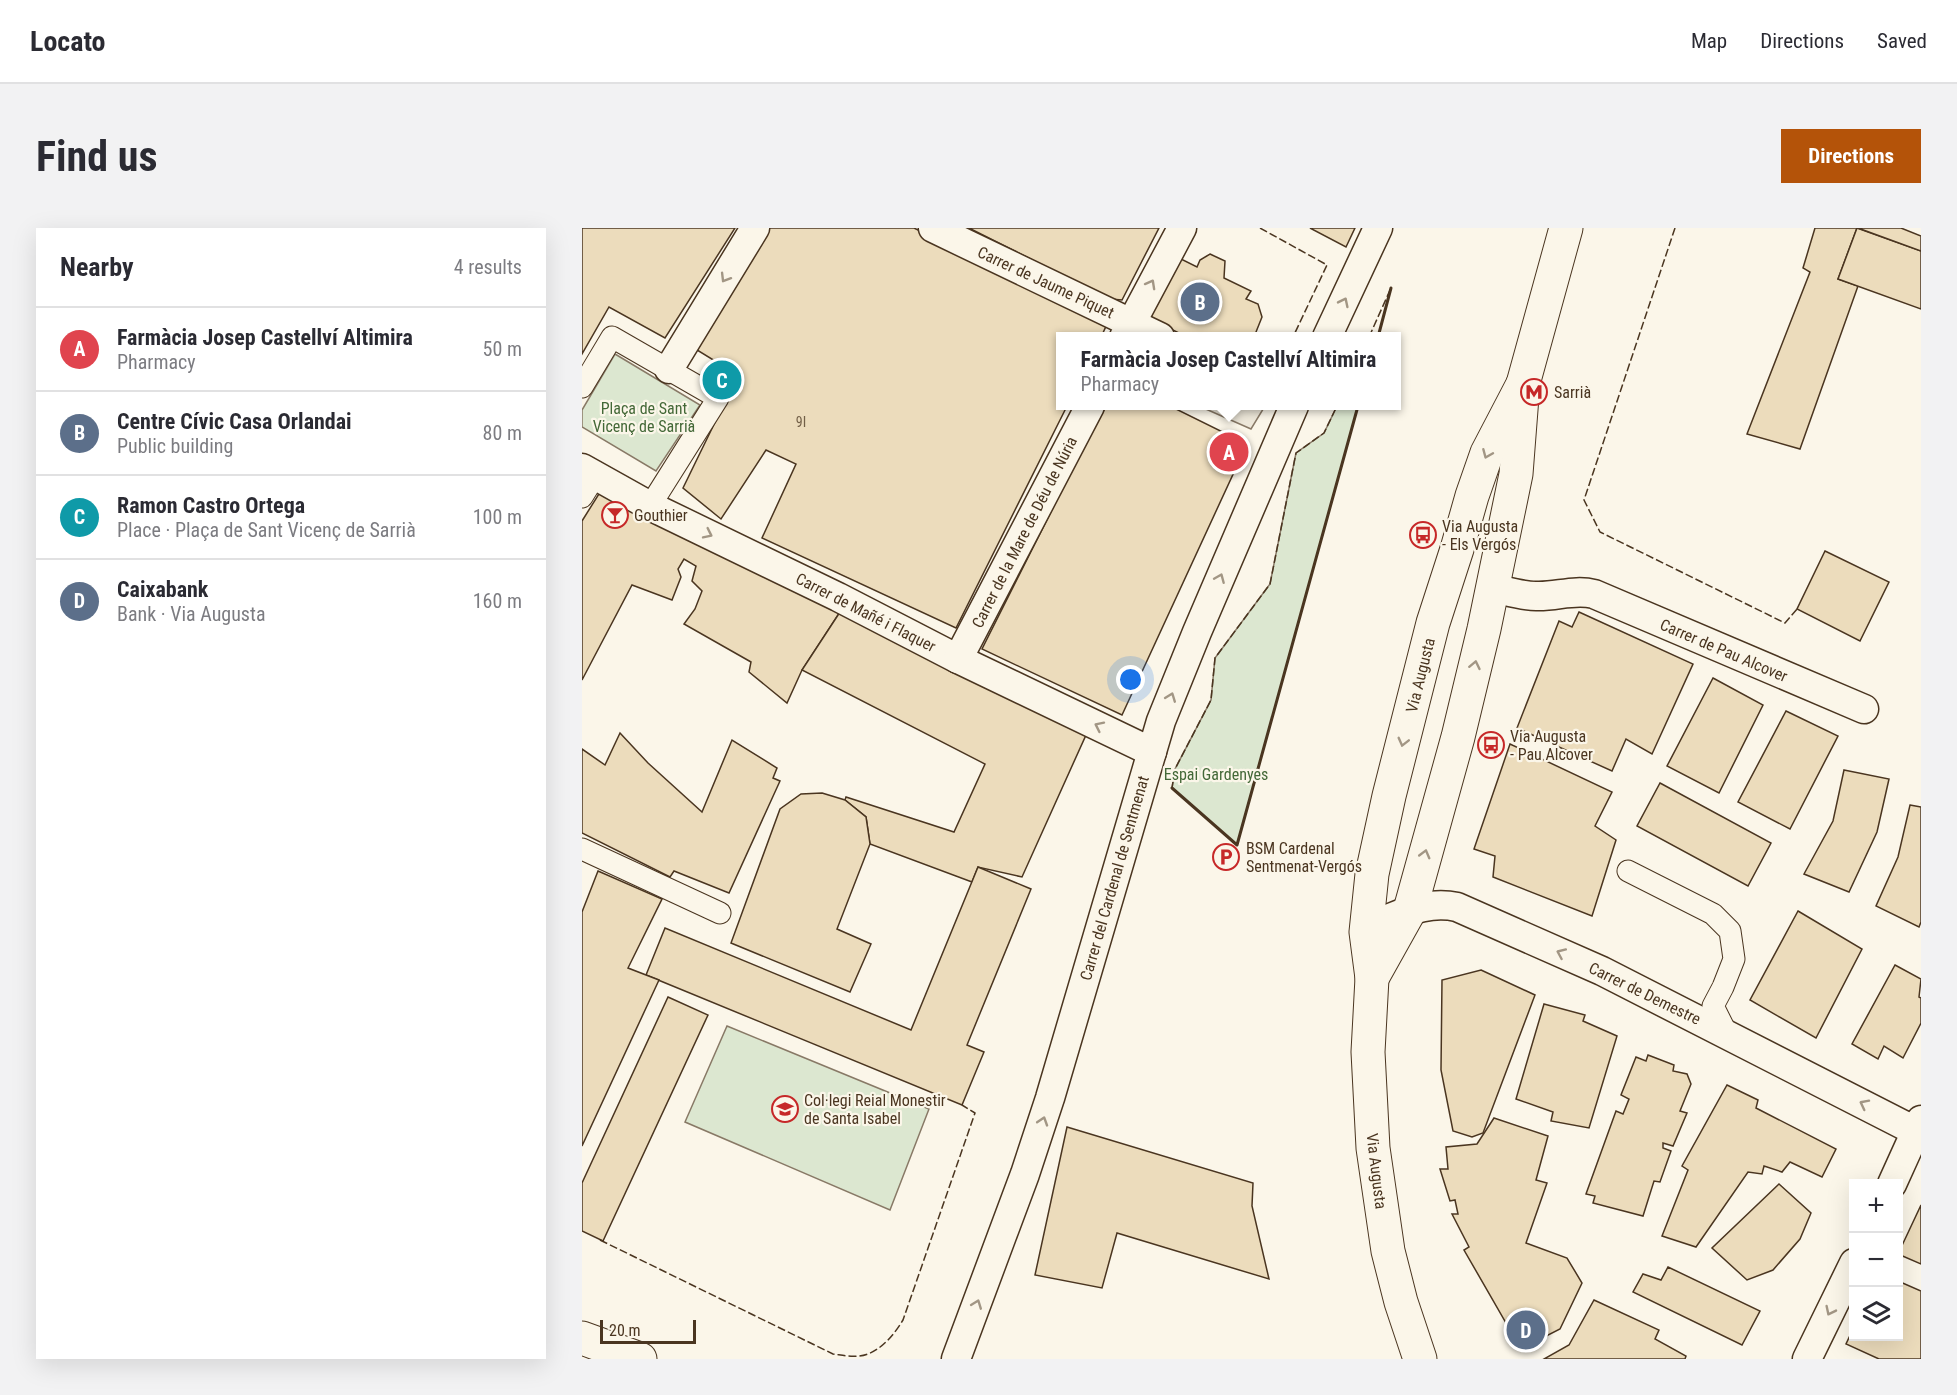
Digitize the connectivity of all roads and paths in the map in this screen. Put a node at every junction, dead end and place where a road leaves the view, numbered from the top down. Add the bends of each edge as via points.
1 (755, 228) edge
2 (933, 228) edge
3 (1182, 228) edge
4 (1378, 228) edge
5 (1566, 228) edge
6 (1127, 329) edge
7 (1329, 332) edge
8 (669, 369) junction
9 (1523, 384) junction
10 (582, 387) edge
11 (1087, 410) edge
12 (1292, 410) edge
13 (586, 480) edge
14 (650, 506) junction
15 (1493, 588) junction
16 (958, 659) junction
17 (1864, 710) dead end
18 (1152, 752) junction
19 (584, 855) edge
20 (1628, 871) dead end
21 (1410, 910) junction
22 (720, 913) dead end
23 (1366, 932) junction
24 (1372, 978) junction
25 (1727, 1034) junction
26 (1919, 1128) edge
27 (1894, 1179) edge
28 (1849, 1273) edge
29 (582, 1338) edge
30 (640, 1359) edge
31 (956, 1359) edge
32 (1420, 1359) edge
33 (1808, 1359) edge

1 -> 8 street
2 - 6 street, Carrer de Jaume Piquet
6 -> 3 street
7 -> 4 street
5 - 9 main road, Via Augusta
8 - 10 street via 612,336
8 - 14 street via 718,398
9 - 15 main road, Via Augusta via 1516,474
9 -> 23 main road, Via Augusta via 1487,453 1433,623 1372,874
11 - 16 street, Carrer de la Mare de Déu de Núria
18 -> 12 street, Carrer del Cardenal de Sentmenat via 1197,632
13 - 14 street, Carrer de Mañé i Flaquer
14 -> 16 street, Carrer de Mañé i Flaquer
15 - 17 street, Carrer de Pau Alcover via 1536,596 1594,594
21 -> 15 main road, Via Augusta via 1458,737
18 -> 16 street, Carrer de Mañé i Flaquer
31 -> 18 street, Carrer del Cardenal de Sentmenat via 1026,1174
19 - 22 street
20 - 25 street via 1713,914 1730,931 1734,959 1713,1006
21 - 23 street, Carrer de Demestre
21 - 24 main road, Via Augusta
25 -> 21 street, Carrer de Demestre via 1602,971 1457,907 1440,904
23 - 24 main road, Via Augusta
24 - 32 main road, Via Augusta via 1368,1052 1373,1148 1388,1251
26 -> 25 street, Carrer de Demestre
26 - 27 street
28 -> 33 street
29 - 30 main road

